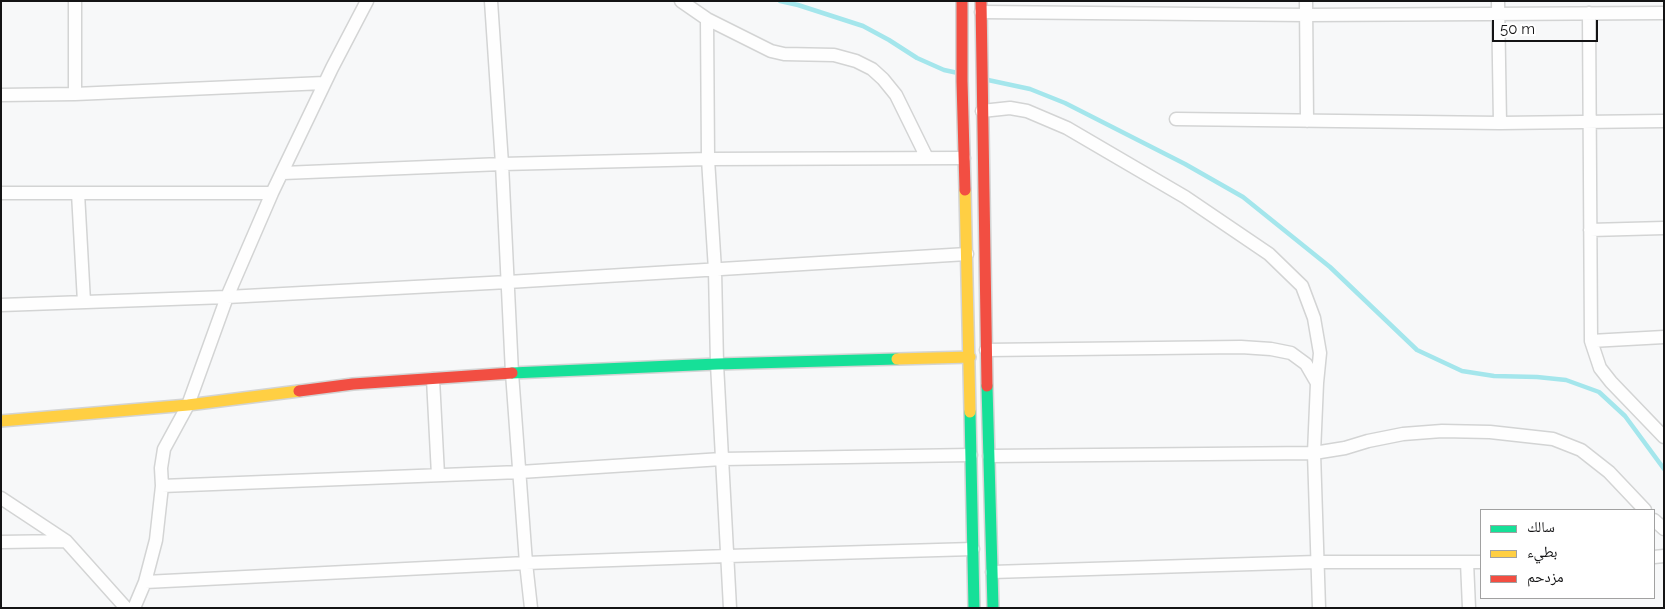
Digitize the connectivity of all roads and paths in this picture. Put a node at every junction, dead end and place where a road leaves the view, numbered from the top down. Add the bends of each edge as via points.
1 (75, 1) edge
2 (367, 1) edge
3 (491, 1) edge
4 (681, 1) edge
5 (962, 1) edge
6 (1306, 1) edge
7 (981, 7) edge
8 (1499, 8) edge
9 (1589, 14) junction
10 (1664, 14) edge
11 (1307, 15) junction
12 (707, 19) junction
13 (324, 83) junction
14 (1, 94) edge
15 (75, 94) junction
16 (982, 112) junction
17 (1176, 120) dead end
18 (1307, 121) junction
19 (1664, 121) edge
20 (1590, 122) junction
21 (1500, 123) junction
22 (927, 158) junction
23 (964, 158) junction
24 (708, 159) junction
25 (502, 164) junction
26 (283, 173) junction
27 (272, 192) junction
28 (1, 193) edge
29 (78, 193) junction
30 (1664, 228) edge
31 (1590, 230) junction
32 (967, 254) junction
33 (715, 270) junction
34 (508, 282) junction
35 (227, 297) junction
36 (84, 302) junction
37 (1, 305) edge
38 (1664, 337) edge
39 (1591, 341) junction
40 (986, 350) junction
41 (970, 357) junction
42 (717, 364) junction
43 (512, 373) junction
44 (433, 379) junction
45 (1316, 383) junction
46 (188, 405) junction
47 (1, 422) edge
48 (1664, 437) edge
49 (1314, 453) junction
50 (971, 455) junction
51 (989, 456) junction
52 (722, 459) junction
53 (520, 472) junction
54 (438, 475) junction
55 (162, 486) junction
56 (1, 498) edge
57 (1644, 509) edge
58 (66, 541) junction
59 (1, 542) edge
60 (973, 549) junction
61 (728, 556) junction
62 (1317, 562) junction
63 (1466, 562) junction
64 (1480, 562) edge
65 (526, 563) junction
66 (992, 572) junction
67 (145, 582) junction
68 (126, 608) edge
69 (134, 608) edge
70 (531, 608) edge
71 (730, 608) edge
72 (974, 608) edge
73 (993, 608) edge
74 (1319, 608) edge
75 (1468, 608) edge

1 - 15 street
2 - 13 street
3 - 25 street
4 - 12 street
5 - 23 main road
6 - 11 street
7 - 11 street
7 - 16 main road
8 - 9 street
8 - 11 street
8 - 21 street
9 - 10 street
9 - 20 street
11 - 18 street
12 - 22 street via 771,51 834,55 872,69 896,96
12 - 24 street
13 - 15 street
13 - 26 street
14 - 15 street
16 - 40 main road
16 - 45 street via 1010,108 1027,110 1067,128 1185,196 1269,254 1302,286 1314,318 1320,353
17 - 18 street
18 - 21 street
19 - 20 street
20 - 21 street
20 - 31 street
22 - 23 street
22 - 24 street
23 - 32 main road
24 - 25 street
24 - 33 street
25 - 26 street
25 - 34 street
26 - 27 street
27 - 29 street
27 - 35 street
28 - 29 street
29 - 36 street
30 - 31 street
31 - 39 street
32 - 33 street
32 - 41 main road
33 - 34 street
33 - 42 street
34 - 35 street
34 - 43 street
35 - 36 street
35 - 46 street
36 - 37 street
38 - 39 street
39 - 48 street via 1600,368
40 - 45 street via 1271,348 1291,352 1306,364
40 - 51 main road
41 - 42 main road
41 - 50 main road
42 - 43 main road
42 - 52 street
43 - 44 main road
43 - 53 street
44 - 46 main road via 353,384
44 - 54 street
45 - 49 street
46 - 47 main road
46 - 55 street via 164,449
49 - 51 street
49 - 57 street via 1404,434 1442,431 1553,439 1594,459
49 - 62 street
50 - 52 street
50 - 60 main road
51 - 66 main road
52 - 53 street
52 - 61 street
53 - 54 street
53 - 65 street
54 - 55 street
55 - 67 street via 156,540
56 - 58 street
58 - 59 street
58 - 68 street
60 - 61 street
60 - 72 main road
61 - 65 street
61 - 71 street
62 - 63 street
62 - 66 street
62 - 74 street
63 - 64 street
63 - 75 street
65 - 67 street
65 - 70 street
66 - 73 main road
67 - 69 street

